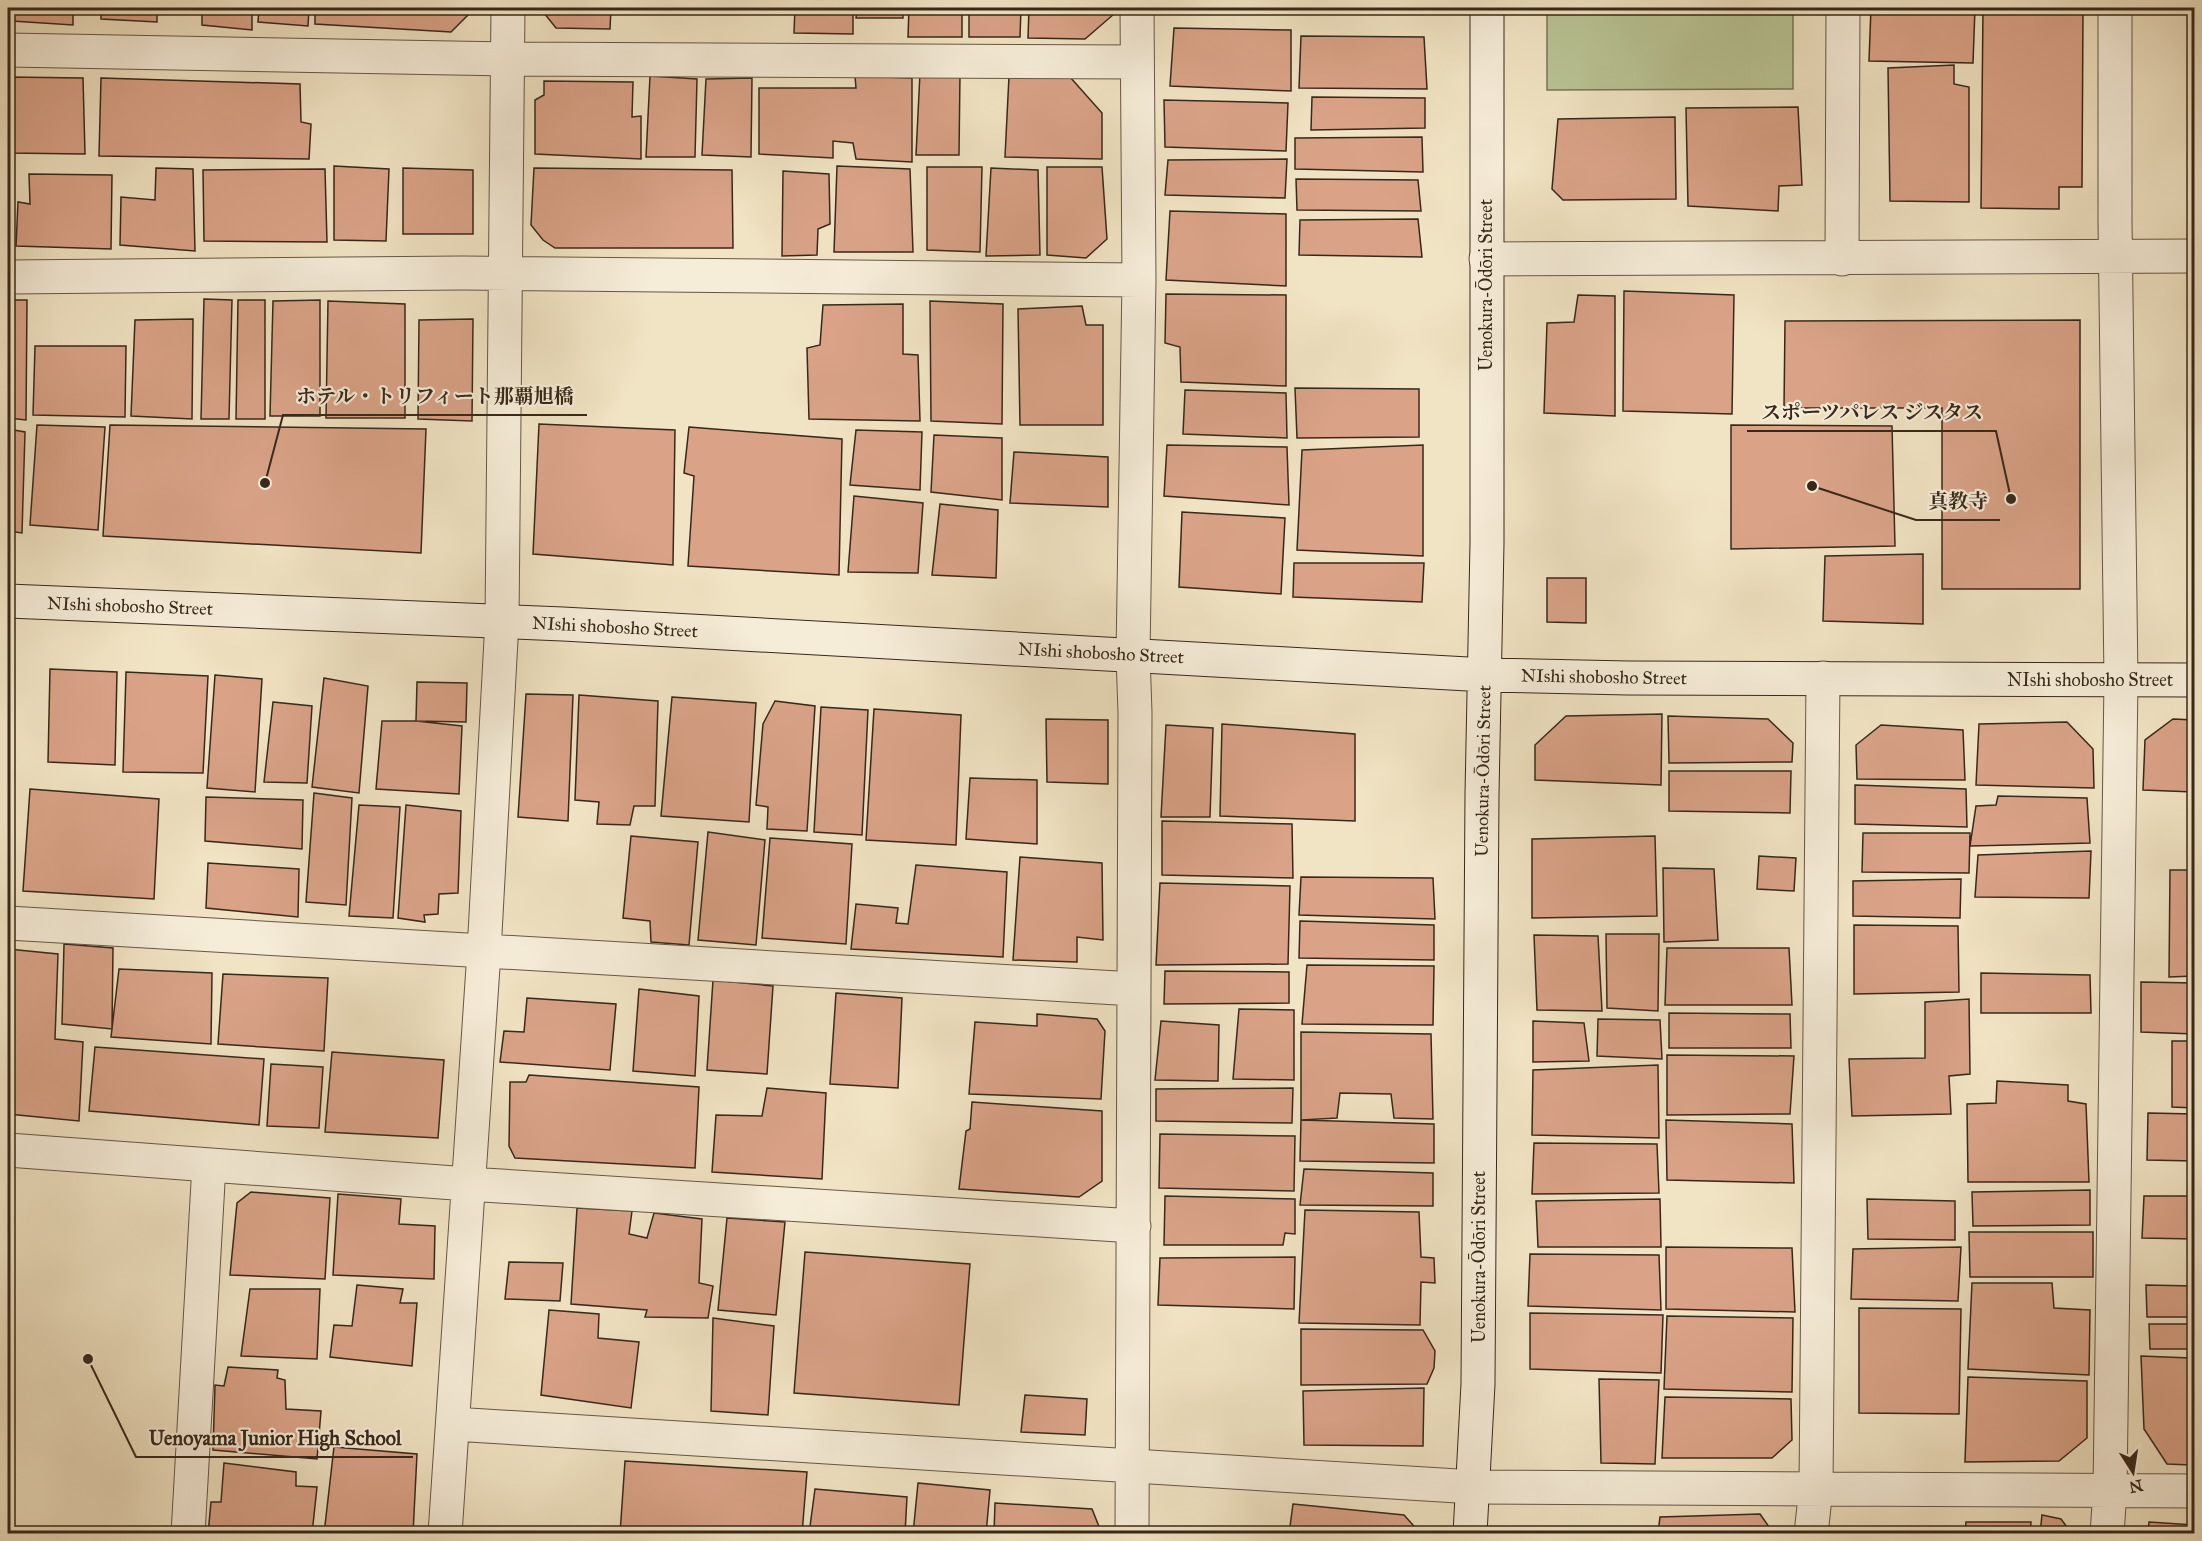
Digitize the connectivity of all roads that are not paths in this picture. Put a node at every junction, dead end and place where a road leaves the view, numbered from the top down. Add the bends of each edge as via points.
1 (508, 8) edge
2 (1137, 8) edge
3 (1487, 8) edge
4 (1843, 8) edge
5 (2115, 8) edge
6 (8, 50) edge
7 (508, 59) junction
8 (1137, 62) junction
9 (2116, 255) junction
10 (2194, 256) edge
11 (1842, 259) junction
12 (1486, 260) junction
13 (507, 274) junction
14 (8, 277) edge
15 (1139, 280) junction
16 (8, 601) edge
17 (502, 621) junction
18 (1133, 655) junction
19 (1486, 675) junction
20 (1823, 678) junction
21 (2121, 680) junction
22 (2194, 680) edge
23 (8, 923) edge
24 (484, 952) junction
25 (1134, 989) junction
26 (8, 1150) edge
27 (209, 1165) junction
28 (468, 1184) junction
29 (1134, 1226) junction
30 (453, 1424) junction
31 (1133, 1467) junction
32 (1474, 1487) junction
33 (1816, 1488) junction
34 (2110, 1491) junction
35 (2194, 1491) edge
36 (188, 1533) edge
37 (445, 1533) edge
38 (1132, 1533) edge
39 (1470, 1533) edge
40 (1811, 1533) edge
41 (2107, 1533) edge

1 - 7 street
2 - 8 street
3 - 12 street, Uenokura-Ōdōri Street
4 - 11 street
5 - 9 street
6 - 7 street
7 - 8 street
7 - 13 street
8 - 15 street
9 - 10 street
9 - 11 street
9 - 21 street
11 - 12 street
12 - 19 street, Uenokura-Ōdōri Street
13 - 14 street
13 - 15 street
13 - 17 street
15 - 18 street
16 - 17 street, NIshi shobosho Street
17 - 18 street, NIshi shobosho Street
17 - 24 street
18 - 19 street, NIshi shobosho Street
18 - 25 street
19 - 20 street, NIshi shobosho Street
19 - 32 street, Uenokura-Ōdōri Street
20 - 21 street, NIshi shobosho Street
20 - 33 street
21 - 22 street, NIshi shobosho Street
21 - 34 street
23 - 24 street
24 - 25 street
24 - 28 street
25 - 29 street
26 - 27 street
27 - 28 street
27 - 36 street
28 - 29 street
28 - 30 street
29 - 31 street
30 - 31 street
30 - 37 street
31 - 32 street
31 - 38 street
32 - 33 street
32 - 39 street, Uenokura-Ōdōri Street
33 - 34 street
33 - 40 street
34 - 35 street
34 - 41 street

